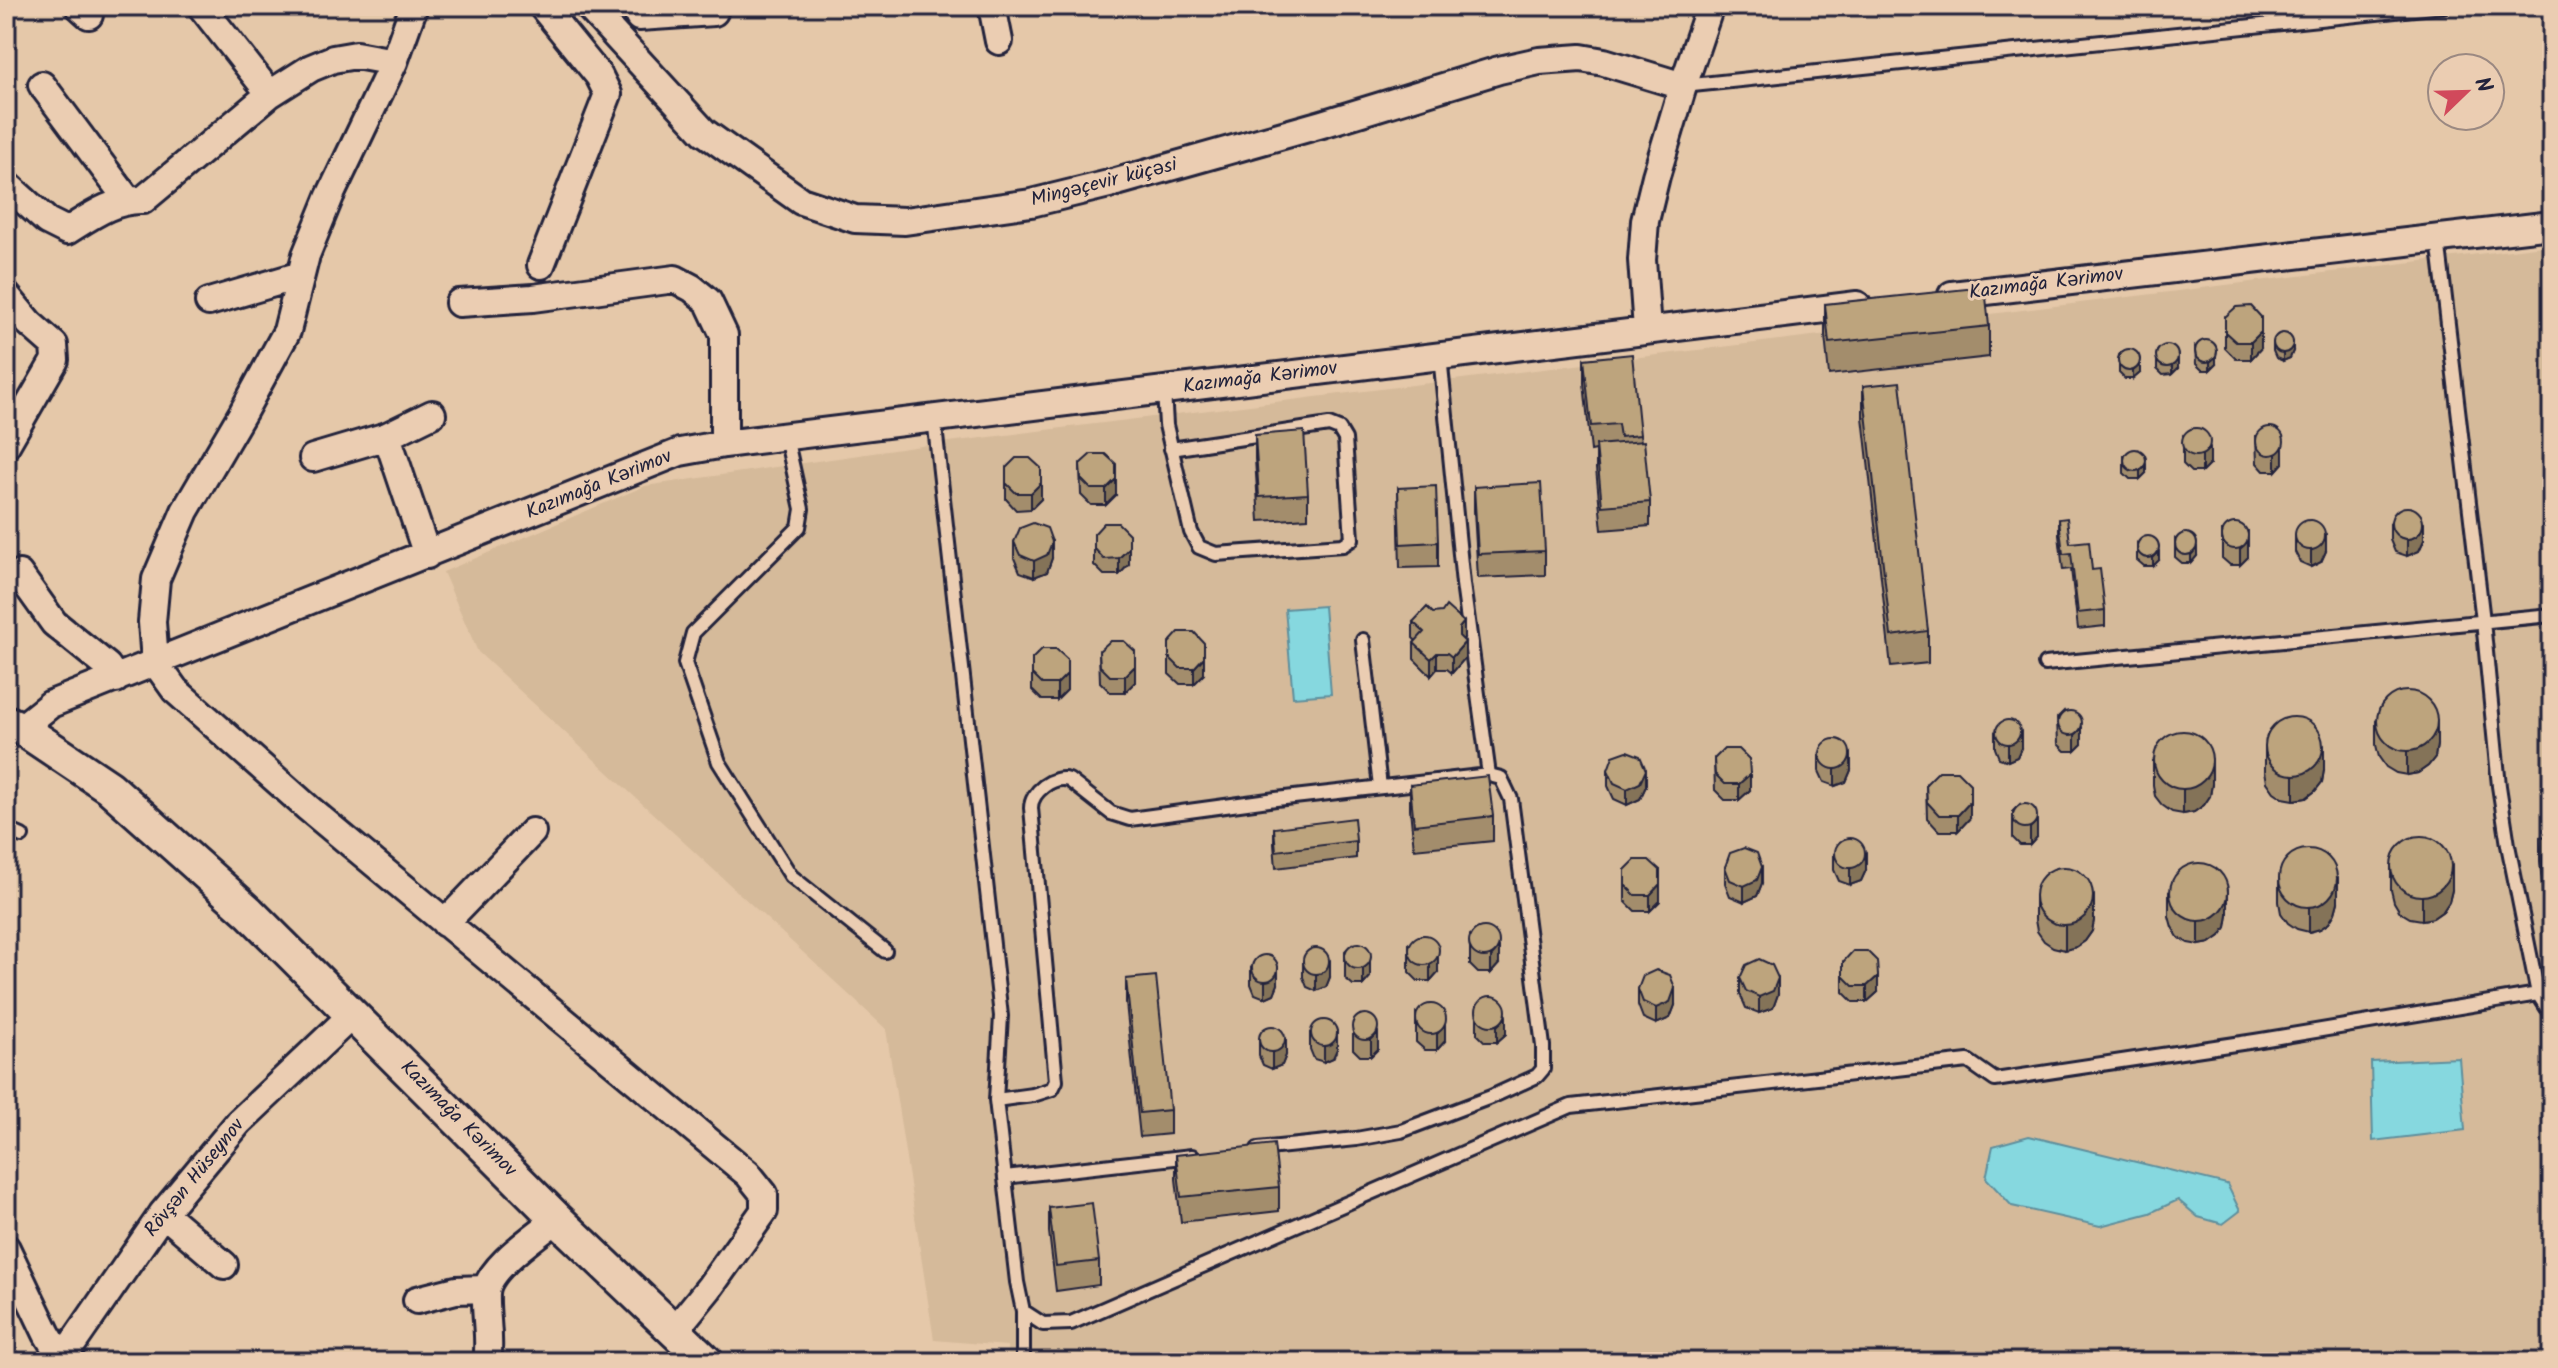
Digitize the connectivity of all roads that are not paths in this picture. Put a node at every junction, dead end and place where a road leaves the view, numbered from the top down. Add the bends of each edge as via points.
1 (201, 6) edge
2 (414, 6) edge
3 (542, 6) edge
4 (588, 6) edge
5 (992, 6) edge
6 (1710, 6) edge
7 (2443, 6) edge
8 (640, 12) edge
9 (714, 12) dead end
10 (999, 41) dead end
11 (623, 46) junction
12 (394, 62) junction
13 (42, 85) dead end
14 (1683, 86) junction
15 (270, 94) junction
16 (6, 184) edge
17 (127, 199) junction
18 (2552, 225) edge
19 (2438, 239) junction
20 (541, 265) dead end
21 (301, 275) junction
22 (6, 295) edge
23 (1932, 297) edge
24 (209, 302) dead end
25 (1885, 302) edge
26 (459, 303) dead end
27 (1647, 330) junction
28 (1440, 356) junction
29 (1164, 390) junction
30 (432, 414) dead end
31 (934, 418) junction
32 (387, 436) junction
33 (786, 437) junction
34 (724, 444) junction
35 (6, 445) edge
36 (1171, 449) junction
37 (313, 458) dead end
38 (427, 555) junction
39 (19, 574) dead end
40 (2552, 615) edge
41 (2483, 621) junction
42 (1363, 640) dead end
43 (155, 662) junction
44 (2045, 664) dead end
45 (116, 679) junction
46 (13, 725) edge
47 (1489, 775) junction
48 (1380, 787) junction
49 (6, 829) edge
50 (532, 832) dead end
51 (22, 836) dead end
52 (445, 923) junction
53 (885, 951) dead end
54 (2538, 994) junction
55 (2552, 1009) edge
56 (353, 1014) junction
57 (996, 1100) junction
58 (1246, 1150) edge
59 (1199, 1155) edge
60 (1005, 1177) junction
61 (163, 1213) junction
62 (557, 1219) junction
63 (6, 1248) edge
64 (224, 1265) dead end
65 (485, 1289) junction
66 (417, 1300) dead end
67 (1023, 1311) junction
68 (674, 1331) junction
69 (61, 1361) edge
70 (487, 1362) edge
71 (707, 1362) edge
72 (1023, 1362) edge

1 - 15 street
2 - 12 street
3 - 20 street via 608,94
4 - 11 street, Mingəçevir küçəsi
5 - 10 street
6 - 14 street
7 - 14 lane
8 - 9 street
8 - 11 street
11 - 14 street, Mingəçevir küçəsi via 704,132 801,201 855,219 905,221 1031,203 1113,183 1539,61 1581,58
12 - 15 street via 356,55 333,59
12 - 21 street via 330,196
13 - 17 street
14 - 27 street via 1645,221
15 - 17 street via 143,200
16 - 17 street via 47,221 67,231
18 - 19 street, Kazımağa Kərimov
19 - 23 street, Kazımağa Kərimov
19 - 41 lane
21 - 24 street
21 - 43 street via 287,331 185,511 156,579
22 - 35 street via 54,345 55,360
25 - 27 street, Kazımağa Kərimov
26 - 34 street via 675,279 692,288 708,301 724,335
27 - 28 street, Kazımağa Kərimov
28 - 29 street, Kazımağa Kərimov
28 - 47 lane
29 - 31 street, Kazımağa Kərimov
29 - 36 lane
30 - 32 street
31 - 33 street, Kazımağa Kərimov
31 - 57 lane via 1001,1016
32 - 37 street
32 - 38 street
33 - 34 street, Kazımağa Kərimov
33 - 53 lane via 802,509 799,527 693,633 685,663 719,762 791,876
34 - 38 street, Kazımağa Kərimov via 640,466
36 - 36 lane via 1199,547 1216,554 1343,545 1352,539 1345,439 1339,429 1329,425
38 - 43 street, Kazımağa Kərimov
39 - 45 street via 54,623
40 - 41 lane
41 - 44 lane
41 - 54 lane via 2501,801
42 - 48 lane
43 - 45 street, Kazımağa Kərimov
43 - 52 street via 175,690
45 - 46 street, Kazımağa Kərimov
46 - 56 street, Kazımağa Kərimov via 109,787
47 - 48 lane
47 - 58 lane via 1501,778 1511,799 1543,1069 1491,1097 1401,1131
48 - 57 lane via 1130,819 1111,813 1062,778 1036,793 1031,808 1056,1081 1052,1089
49 - 51 lane
50 - 52 street
52 - 68 street via 748,1174 764,1194 764,1211
54 - 55 lane
54 - 67 lane via 1995,1080 1968,1061 1571,1106 1071,1323 1043,1324
56 - 61 street, Rövşən Hüseynov via 239,1122
56 - 62 street, Kazımağa Kərimov
57 - 60 lane
59 - 60 lane
60 - 67 lane
61 - 64 street
61 - 69 street, Rövşən Hüseynov
62 - 65 street via 497,1269
62 - 68 street, Kazımağa Kərimov
63 - 69 street
65 - 66 street
65 - 70 street
67 - 72 lane
68 - 71 street, Kazımağa Kərimov

